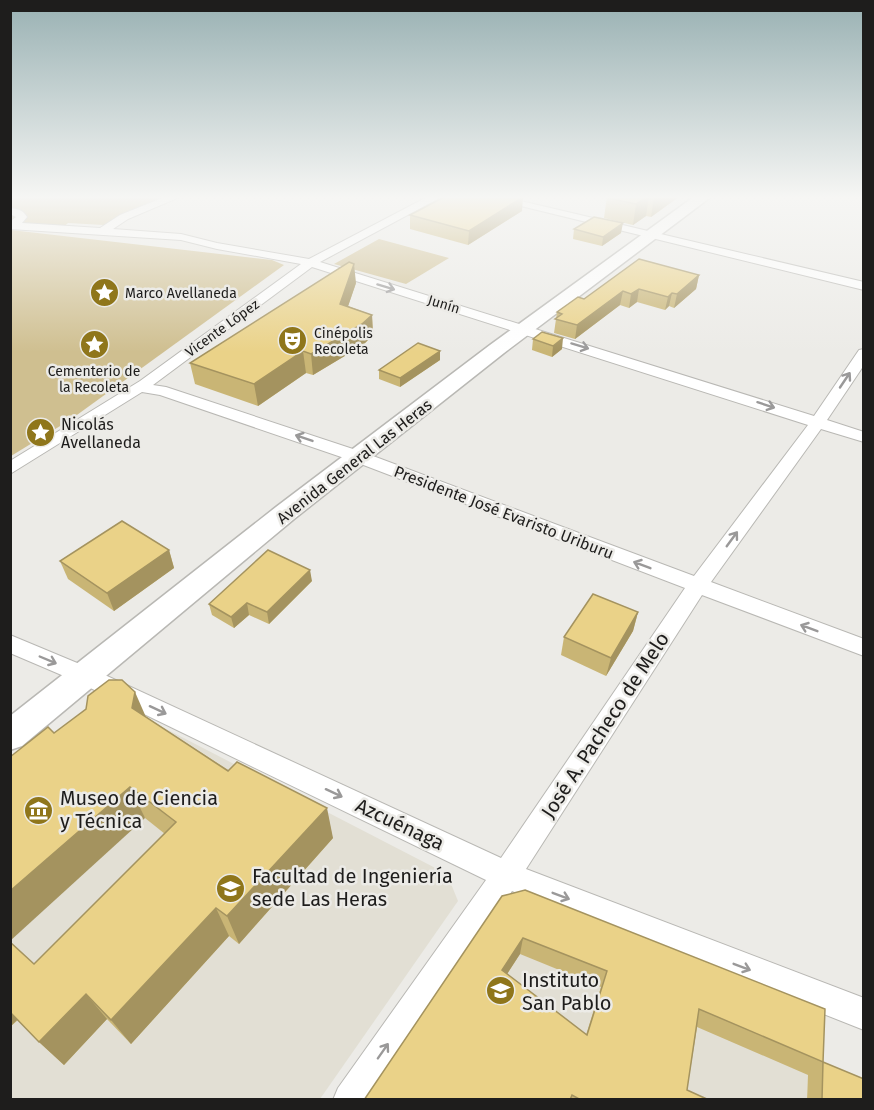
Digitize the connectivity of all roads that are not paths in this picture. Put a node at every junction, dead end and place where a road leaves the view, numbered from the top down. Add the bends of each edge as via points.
1 (228, 248) edge
2 (339, 248) edge
3 (635, 248) edge
4 (701, 248) edge
5 (310, 263) junction
6 (864, 286) edge
7 (524, 329) junction
8 (864, 353) edge
9 (145, 384) junction
10 (818, 422) junction
11 (864, 437) edge
12 (359, 457) junction
13 (10, 470) edge
14 (697, 586) junction
15 (10, 643) edge
16 (864, 648) edge
17 (86, 676) junction
18 (10, 736) edge
19 (506, 875) junction
20 (864, 1014) edge
21 (350, 1100) edge

1 - 5 street, Junín
2 - 5 street, Vicente López
3 - 7 main road, Avenida General Las Heras
4 - 6 street
5 -> 7 street, Junín
5 - 9 street, Vicente López
7 -> 10 street, Junín
7 - 12 main road, Avenida General Las Heras
10 -> 8 street, José A. Pacheco de Melo
12 -> 9 street, Presidente José Evaristo Uriburu via 161,390 147,390
9 - 13 street, Vicente López
10 - 11 street, Junín
14 -> 10 street, José A. Pacheco de Melo
14 -> 12 street, Presidente José Evaristo Uriburu
12 - 17 main road, Avenida General Las Heras
16 -> 14 street, Presidente José Evaristo Uriburu
14 - 19 street, José A. Pacheco de Melo
15 -> 17 street, Azcuénaga
17 - 18 main road, Avenida General Las Heras
17 -> 19 street, Azcuénaga
19 -> 20 street, Azcuénaga
21 -> 19 street, José A. Pacheco de Melo

